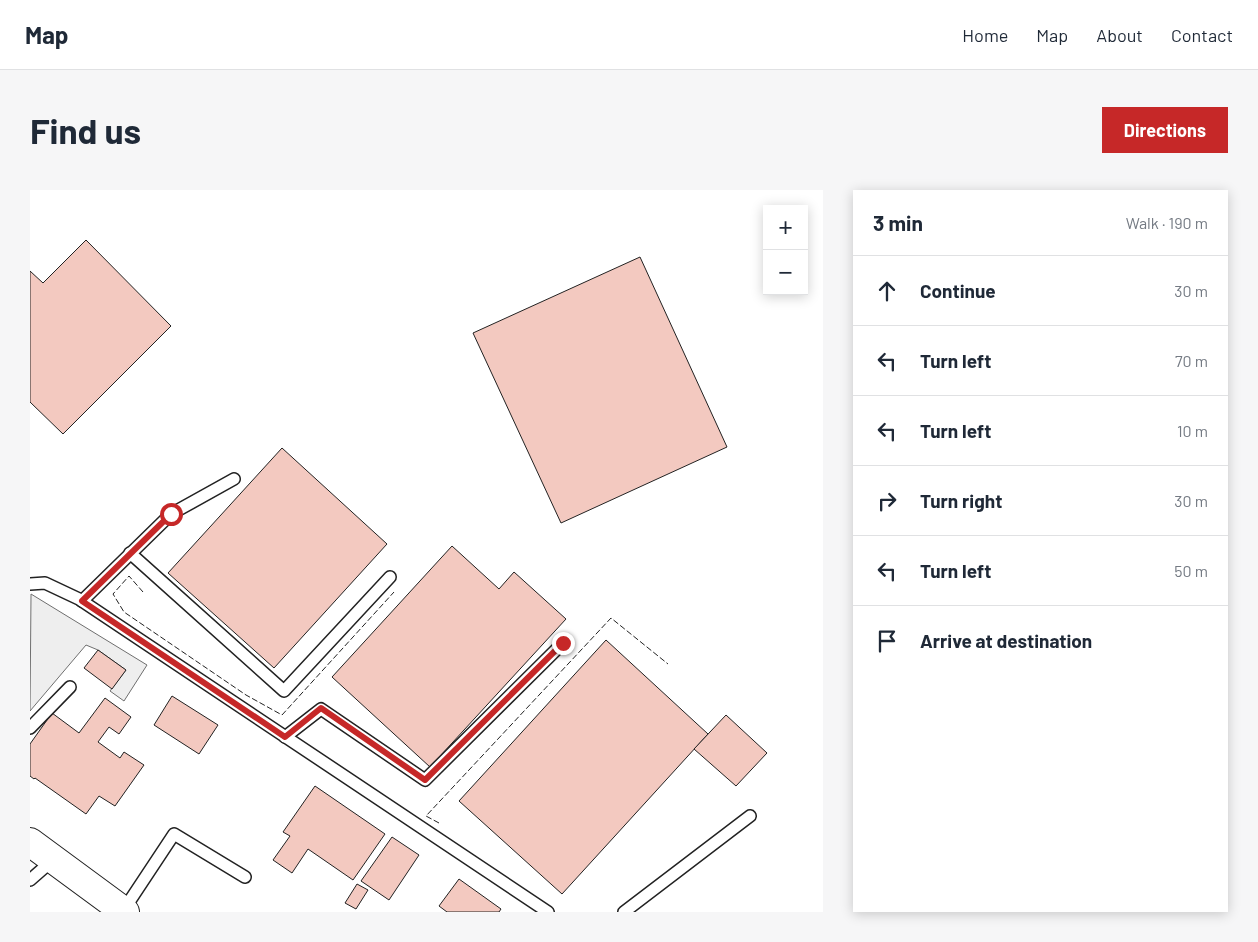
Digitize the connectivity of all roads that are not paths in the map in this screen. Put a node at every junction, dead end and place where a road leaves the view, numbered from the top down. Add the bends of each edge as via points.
1 (234, 479) dead end
2 (130, 553) junction
3 (390, 577) dead end
4 (30, 584) edge
5 (82, 601) junction
6 (563, 643) dead end
7 (70, 687) dead end
8 (30, 728) edge
9 (285, 737) junction
10 (750, 816) dead end
11 (30, 842) edge
12 (54, 859) junction
13 (245, 877) dead end
14 (30, 880) edge
15 (123, 911) edge
16 (548, 912) edge
17 (624, 912) edge

1 - 2 lane via 171,514
2 - 3 lane via 284,691
2 - 5 lane
4 - 5 lane via 45,584
5 - 9 lane
6 - 9 lane via 425,780 321,708
7 - 8 lane
9 - 16 lane
10 - 17 lane
11 - 12 street
12 - 14 lane
12 - 15 street
13 - 15 lane via 174,834

